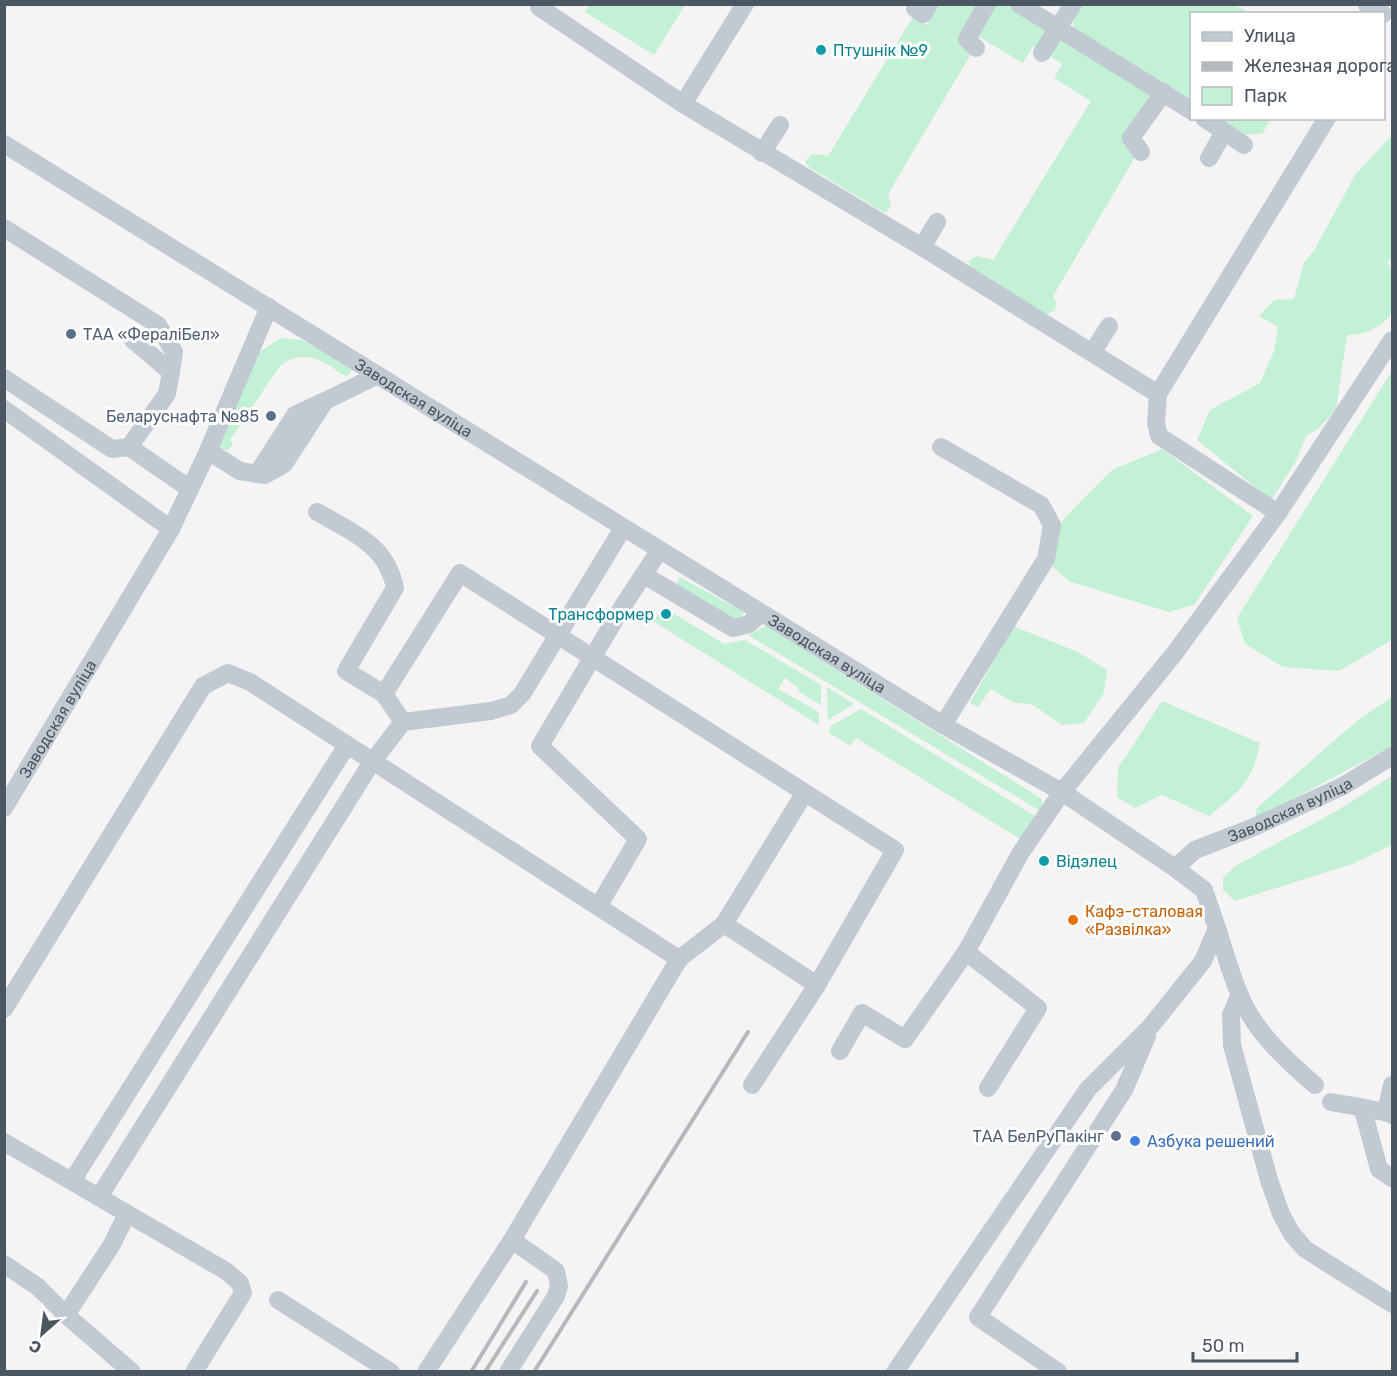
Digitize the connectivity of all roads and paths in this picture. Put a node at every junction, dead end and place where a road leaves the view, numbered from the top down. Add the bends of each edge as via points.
1 (745, 4) edge
2 (987, 4) edge
3 (1019, 4) edge
4 (1073, 4) edge
5 (538, 5) edge
6 (1059, 27) junction
7 (976, 48) dead end
8 (1042, 53) dead end
9 (1164, 92) junction
10 (683, 104) junction
11 (1190, 110) edge
12 (1207, 120) edge
13 (1326, 120) edge
14 (780, 125) dead end
15 (1224, 132) junction
16 (4, 144) edge
17 (1244, 145) dead end
18 (1141, 152) dead end
19 (762, 153) junction
20 (1209, 158) dead end
21 (937, 222) dead end
22 (4, 228) edge
23 (922, 247) junction
24 (269, 308) junction
25 (1109, 326) dead end
26 (133, 340) dead end
27 (1392, 340) edge
28 (1092, 353) junction
29 (171, 372) junction
30 (378, 375) junction
31 (4, 378) edge
32 (1158, 394) junction
33 (4, 409) edge
34 (129, 447) junction
35 (941, 447) dead end
36 (208, 451) junction
37 (190, 489) junction
38 (317, 512) dead end
39 (1278, 513) junction
40 (623, 528) junction
41 (171, 529) junction
42 (659, 551) junction
43 (644, 575) junction
44 (761, 613) junction
45 (557, 635) junction
46 (592, 658) junction
47 (384, 694) junction
48 (403, 722) junction
49 (943, 725) junction
50 (346, 745) junction
51 (1392, 756) edge
52 (372, 762) junction
53 (1062, 792) junction
54 (804, 794) junction
55 (4, 808) edge
56 (1174, 868) junction
57 (598, 907) junction
58 (724, 924) junction
59 (1217, 928) junction
60 (966, 952) junction
61 (679, 959) junction
62 (817, 985) junction
63 (1239, 996) junction
64 (4, 1009) edge
65 (1151, 1026) junction
66 (840, 1051) dead end
67 (752, 1085) dead end
68 (1315, 1085) dead end
69 (1392, 1085) edge
70 (988, 1088) dead end
71 (1331, 1102) dead end
72 (1363, 1110) junction
73 (1389, 1113) edge
74 (4, 1142) edge
75 (1392, 1178) edge
76 (72, 1181) junction
77 (99, 1197) junction
78 (127, 1214) junction
79 (512, 1239) junction
80 (4, 1264) edge
81 (278, 1300) dead end
82 (1392, 1304) edge
83 (66, 1315) junction
84 (132, 1371) edge
85 (194, 1371) edge
86 (391, 1371) edge
87 (426, 1371) edge
88 (508, 1371) edge
89 (895, 1371) edge
90 (1058, 1371) edge

1 - 10 street
2 - 7 street via 967,39
3 - 6 street
4 - 6 street
5 - 10 street
6 - 8 street
6 - 9 street
9 - 11 street
9 - 18 street via 1131,138
10 - 19 street
12 - 15 street
13 - 32 street
14 - 19 street
15 - 17 street
15 - 20 street
16 - 24 street, Заводская вуліца
19 - 23 street
21 - 23 street
22 - 29 street via 158,325 174,352
23 - 28 street
24 - 30 street, Заводская вуліца
24 - 36 street, Заводская вуліца
25 - 28 street
26 - 29 street
27 - 39 street
28 - 32 street
29 - 34 street via 167,394
30 - 36 street via 325,401 284,464 265,475 240,471
30 - 40 street, Заводская вуліца
31 - 34 street via 112,449
32 - 39 street via 1159,436
33 - 41 street
34 - 37 street
35 - 49 street via 1041,505 1052,525 1046,559
36 - 37 street, Заводская вуліца
37 - 41 street, Заводская вуліца
38 - 47 street via 373,545 392,575 394,588 346,671
39 - 53 street via 1174,654
40 - 42 street, Заводская вуліца
40 - 45 street
41 - 55 street, Заводская вуліца
42 - 43 street
42 - 44 street, Заводская вуліца
43 - 44 street via 733,628 749,624
43 - 46 street
44 - 49 street, Заводская вуліца
45 - 46 street
45 - 47 street via 460,573
45 - 48 street via 522,694 511,705
46 - 54 street
46 - 57 street via 540,746 638,839
47 - 48 street
48 - 52 street
49 - 53 street, Заводская вуліца
50 - 52 street
50 - 64 street via 250,682 228,673 203,686
50 - 76 street
51 - 56 street, Заводская вуліца via 1343,786 1195,850
52 - 57 street
52 - 77 street
53 - 56 street, Заводская вуліца
53 - 60 street via 1020,854
54 - 58 street
54 - 62 street via 895,850
56 - 59 street via 1204,890
57 - 61 street
58 - 61 street
58 - 62 street
59 - 63 street
59 - 65 street via 1203,961
60 - 66 street via 905,1039 862,1013
60 - 70 street via 1038,1008
61 - 79 street
62 - 67 street
63 - 68 street via 1288,1062
63 - 82 street via 1231,1015 1232,1045 1281,1214 1305,1249
65 - 89 street via 1088,1089
65 - 90 street via 1124,1090 978,1317
69 - 73 street
71 - 72 street
72 - 73 street
72 - 75 street via 1379,1169
74 - 76 street
76 - 77 street
77 - 78 street
78 - 83 street
78 - 85 street via 240,1283 243,1293 237,1305
79 - 87 street
79 - 88 street via 556,1271 559,1286 550,1308
80 - 83 street via 38,1287
81 - 86 street
83 - 84 street

